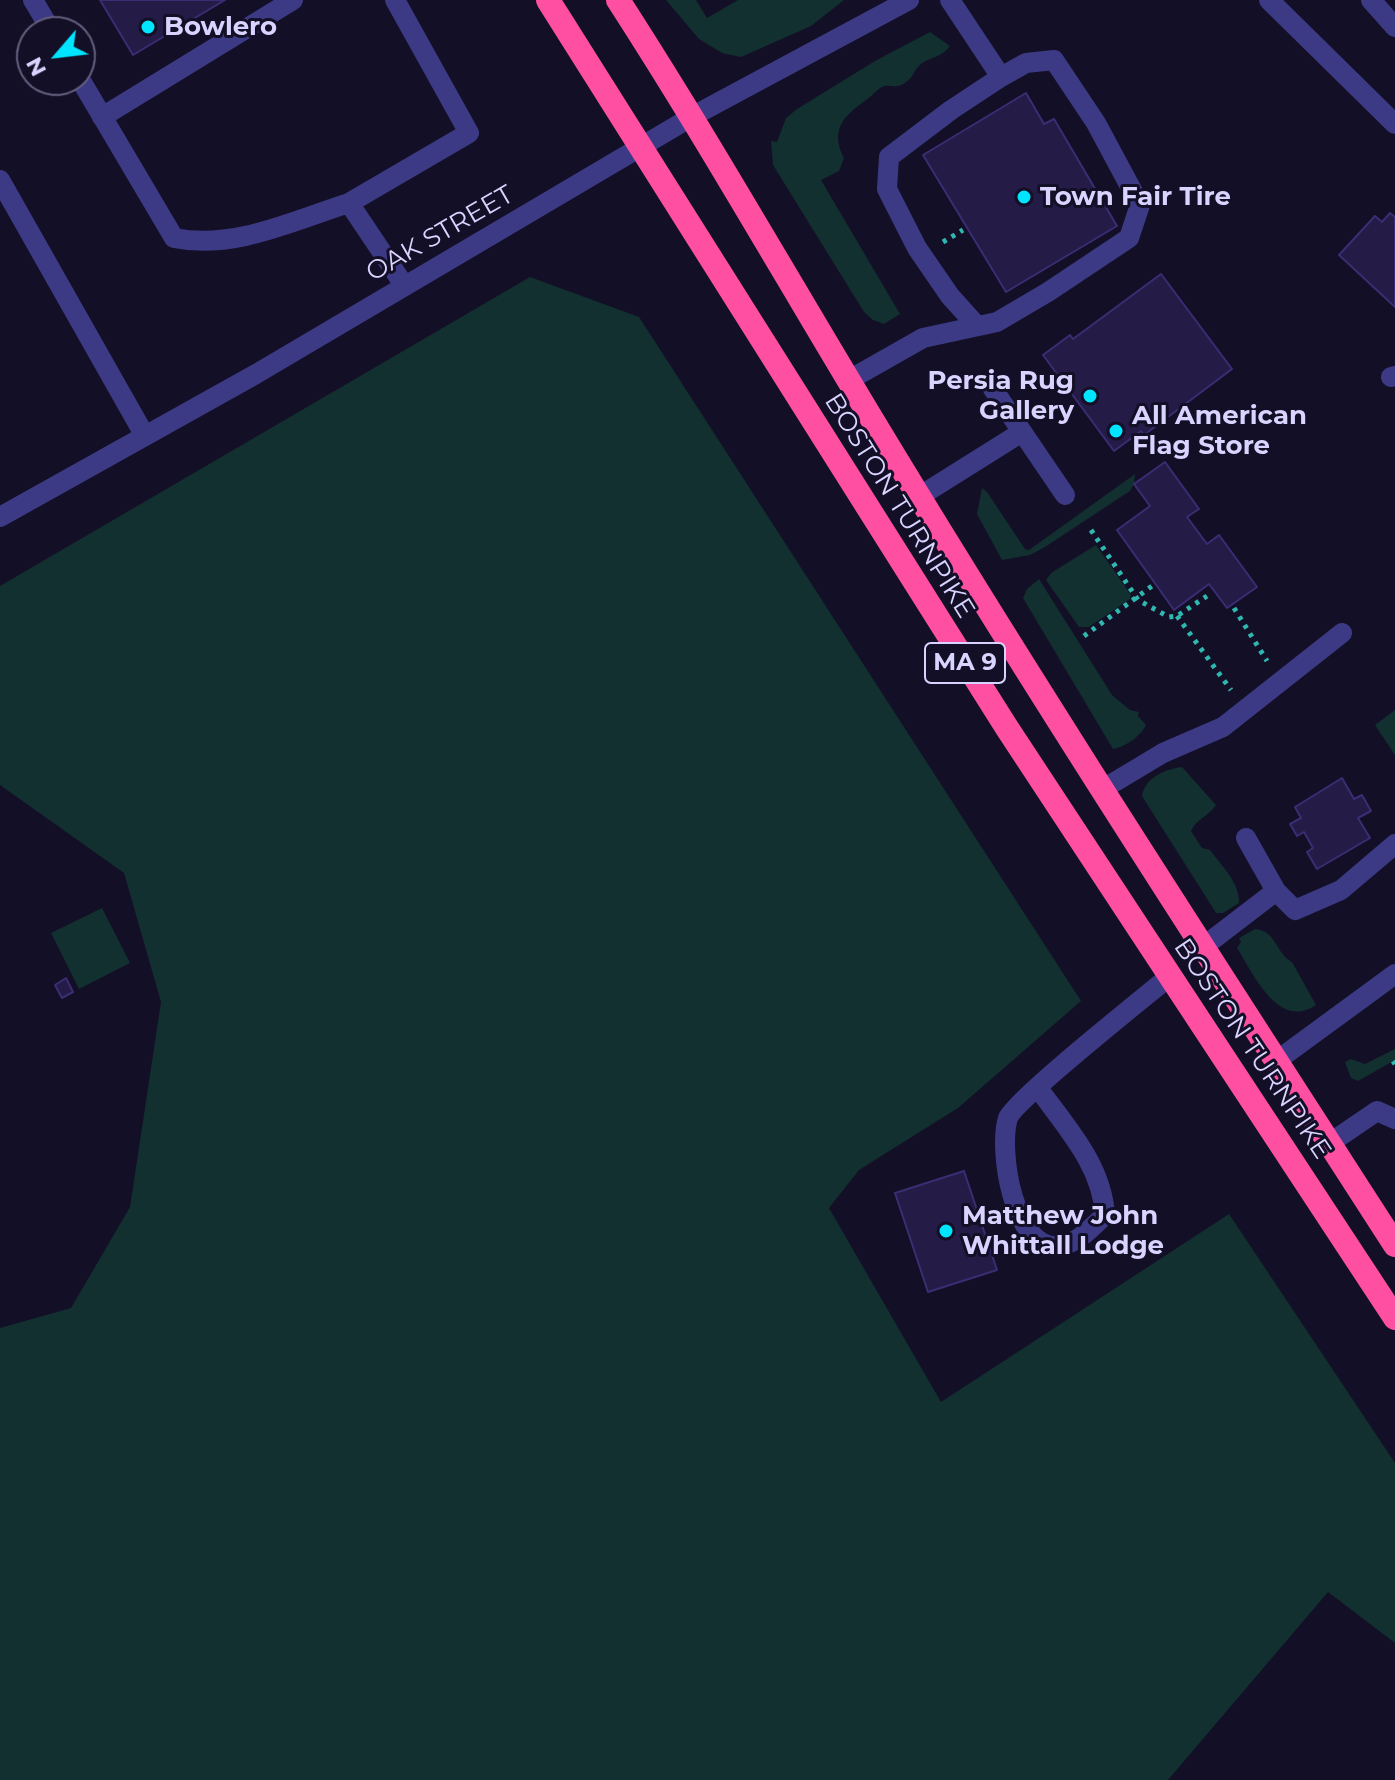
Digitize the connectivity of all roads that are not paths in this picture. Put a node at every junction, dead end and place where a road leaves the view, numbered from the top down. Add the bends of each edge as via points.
1 (293, 0) edge
2 (395, 0) edge
3 (548, 0) edge
4 (618, 0) edge
5 (909, 0) edge
6 (950, 0) edge
7 (1269, 0) edge
8 (1371, 0) edge
9 (1395, 27) edge
10 (1001, 77) junction
11 (90, 96) edge
12 (693, 116) junction
13 (102, 117) junction
14 (1395, 124) edge
15 (640, 149) junction
16 (0, 180) edge
17 (349, 203) junction
18 (404, 285) junction
19 (977, 326) junction
20 (849, 380) junction
21 (993, 389) dead end
22 (1022, 432) junction
23 (145, 436) junction
24 (1065, 495) dead end
25 (920, 496) junction
26 (0, 517) edge
27 (1342, 633) dead end
28 (1103, 789) junction
29 (1246, 838) dead end
30 (1395, 844) edge
31 (1276, 891) junction
32 (1203, 947) junction
33 (1395, 974) edge
34 (1170, 976) junction
35 (1275, 1062) junction
36 (1038, 1088) junction
37 (1395, 1119) edge
38 (1330, 1143) junction
39 (1395, 1245) edge
40 (1395, 1318) edge

1 - 13 street
2 - 17 street via 469,133
3 - 15 highway, BOSTON TURNPIKE / MA 9
4 - 12 highway, BOSTON TURNPIKE / MA 9
5 - 12 street, OAK STREET
6 - 10 street
7 - 14 street
8 - 9 street
10 - 19 street via 889,157 887,189 911,236 950,296
10 - 19 street via 1026,63 1054,60 1140,205 1129,238 997,322
11 - 13 street
12 - 15 street, OAK STREET
12 - 20 highway, BOSTON TURNPIKE / MA 9
13 - 17 street via 174,238 198,243 234,240
15 - 18 street, OAK STREET
15 - 34 highway, BOSTON TURNPIKE / MA 9
16 - 23 street
17 - 18 street
18 - 23 street, OAK STREET
19 - 20 street via 923,338
20 - 25 highway, BOSTON TURNPIKE / MA 9
21 - 22 street
22 - 24 street
22 - 25 street
23 - 26 street, OAK STREET
25 - 28 highway, BOSTON TURNPIKE / MA 9
27 - 28 street via 1223,727 1163,753
28 - 32 highway, BOSTON TURNPIKE / MA 9
29 - 31 street
30 - 31 street via 1341,890 1295,910
31 - 32 street
32 - 35 highway, BOSTON TURNPIKE / MA 9
33 - 35 street
34 - 36 street
34 - 40 highway, BOSTON TURNPIKE / MA 9
35 - 38 highway, BOSTON TURNPIKE / MA 9
36 - 36 street via 1009,1115 1003,1146 1016,1212 1039,1241 1058,1246 1082,1236 1105,1215 1104,1193 1088,1157
37 - 38 street via 1377,1111
38 - 39 highway, BOSTON TURNPIKE / MA 9

